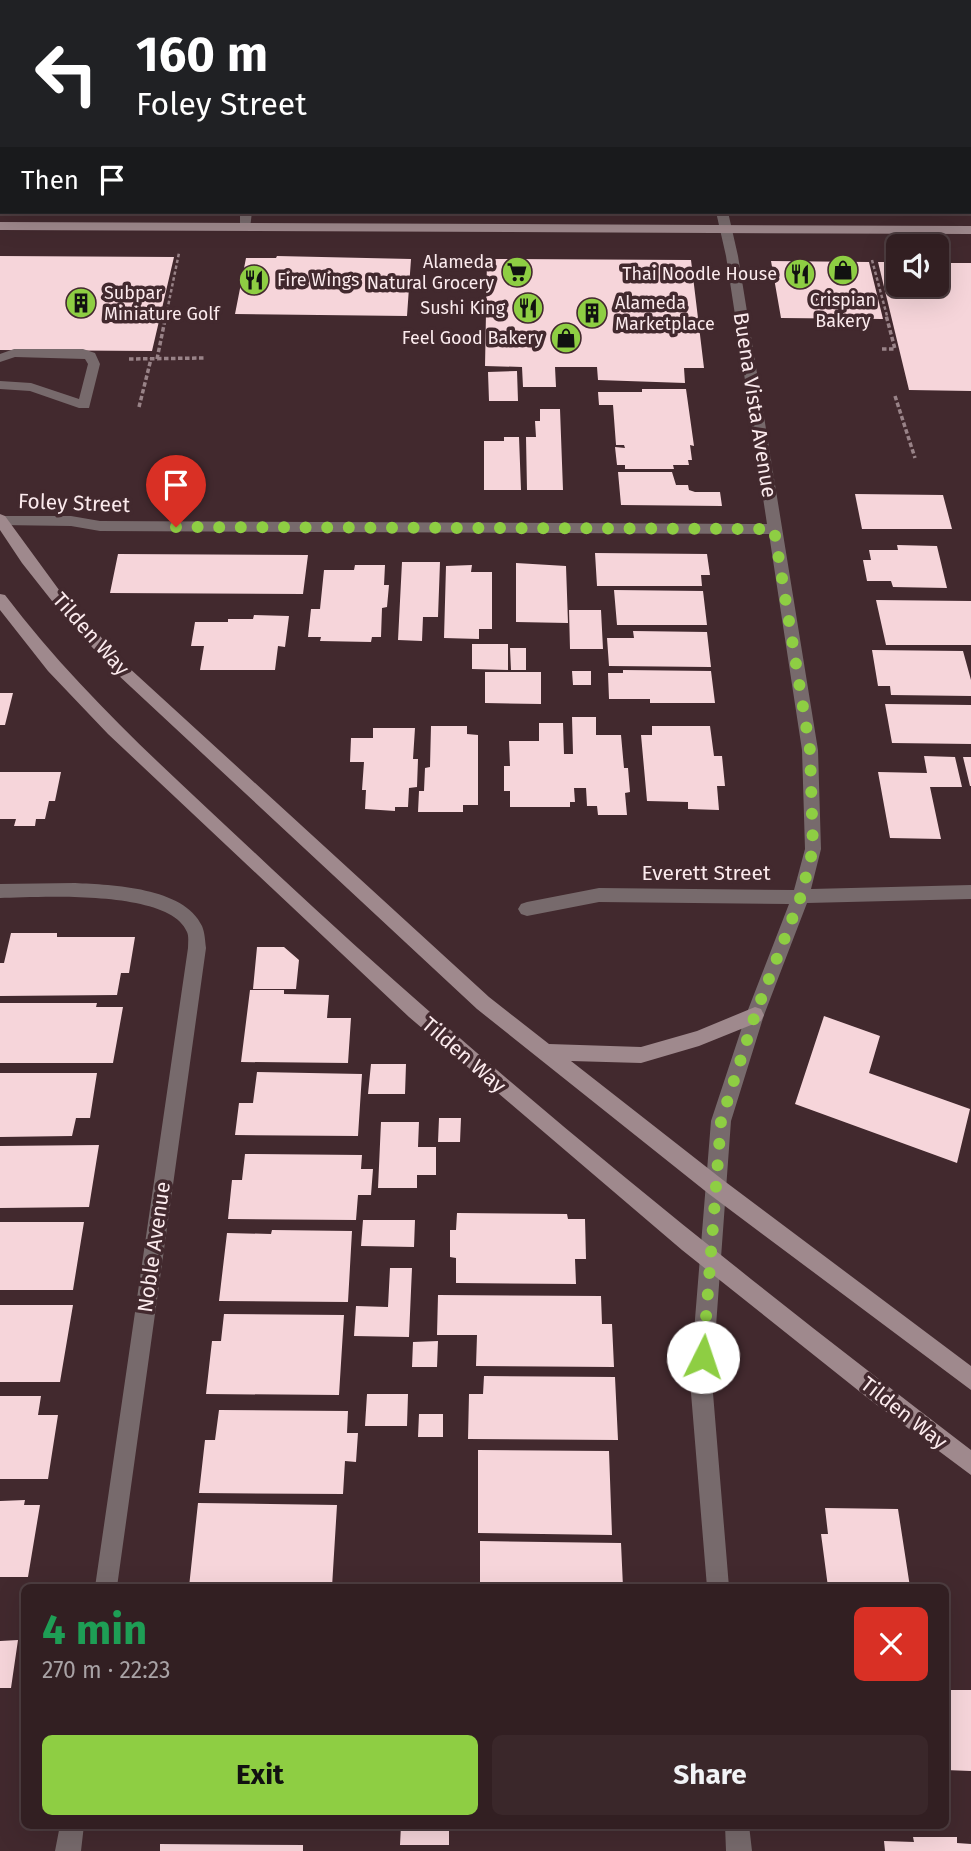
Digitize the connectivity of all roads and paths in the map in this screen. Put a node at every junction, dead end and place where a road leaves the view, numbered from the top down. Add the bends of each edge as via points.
1 (246, 214) edge
2 (722, 214) edge
3 (0, 226) edge
4 (186, 226) junction
5 (246, 226) junction
6 (726, 229) junction
7 (971, 230) edge
8 (872, 260) dead end
9 (882, 349) dead end
10 (0, 358) edge
11 (129, 359) dead end
12 (151, 359) junction
13 (156, 359) junction
14 (205, 359) dead end
15 (0, 385) edge
16 (895, 396) dead end
17 (139, 407) dead end
18 (915, 458) dead end
19 (1, 520) edge
20 (774, 529) junction
21 (0, 599) edge
22 (0, 891) edge
23 (971, 892) edge
24 (801, 896) junction
25 (527, 909) dead end
26 (755, 1015) junction
27 (543, 1052) junction
28 (716, 1187) junction
29 (710, 1262) junction
30 (971, 1379) edge
31 (971, 1464) edge
32 (106, 1584) edge
33 (718, 1584) edge
34 (71, 1829) edge
35 (737, 1829) edge
36 (68, 1851) edge
37 (739, 1851) edge

1 - 5 street
2 - 6 street, Buena Vista Avenue
3 - 4 main road
4 - 5 main road
4 - 13 path
5 - 6 main road
6 - 7 main road
6 - 20 street, Buena Vista Avenue
8 - 9 path via 895,349
10 - 15 street via 14,353 83,353 94,364 84,405 31,387
11 - 12 path
12 - 13 path
12 - 17 path
13 - 14 path
16 - 18 path
19 - 20 street, Foley Street via 125,527
19 - 27 main road, Tilden Way via 40,577 122,670 483,1003
20 - 24 street, Buena Vista Avenue via 810,750 813,849
21 - 29 main road, Tilden Way via 82,695 276,884 451,1045
22 - 32 street, Noble Avenue via 131,892 181,912 195,927 197,948
23 - 24 street, Everett Street
24 - 25 street, Everett Street via 599,895
24 - 26 street, Buena Vista Avenue
26 - 27 main road via 641,1055
26 - 28 street, Buena Vista Avenue via 721,1121
27 - 28 main road, Tilden Way
28 - 29 street, Buena Vista Avenue
28 - 30 main road, Tilden Way
29 - 31 main road, Tilden Way
29 - 33 street, Buena Vista Avenue via 701,1381
34 - 36 street
35 - 37 street

